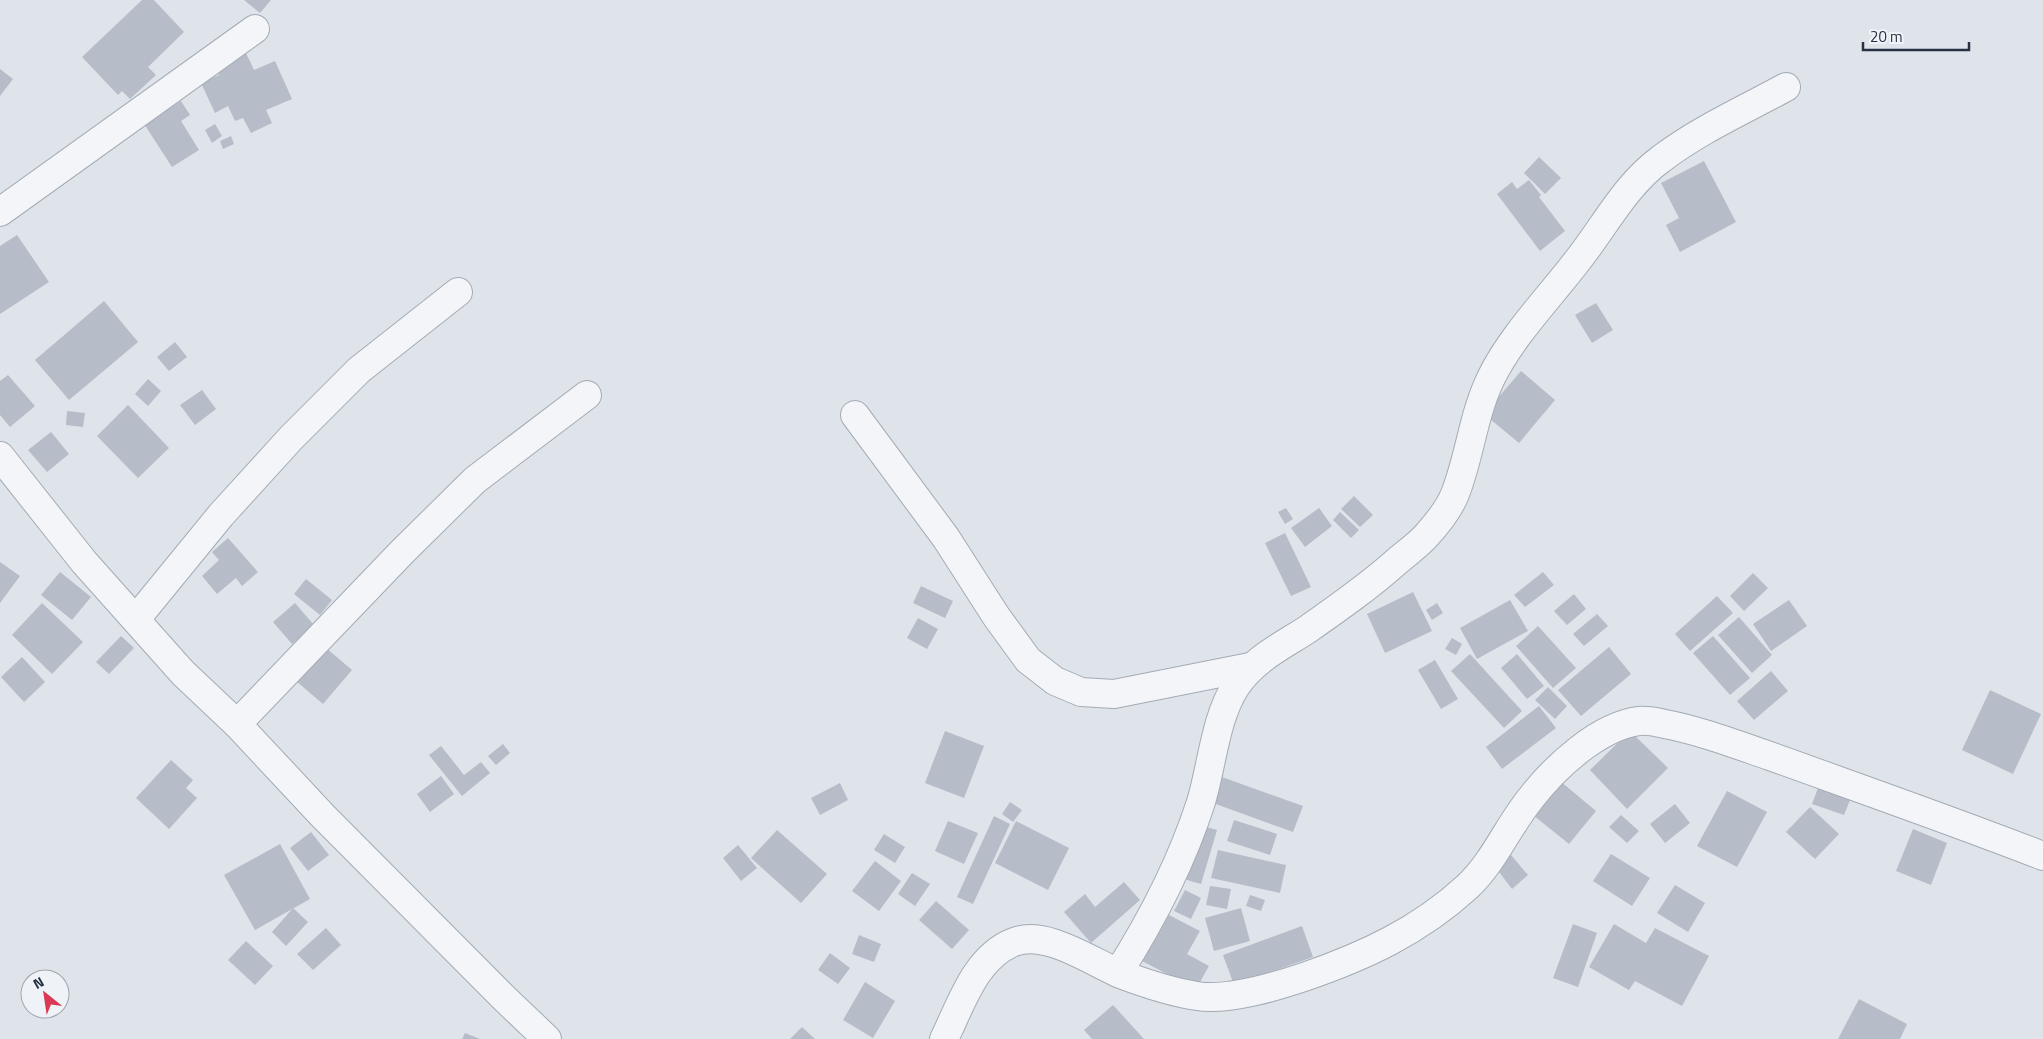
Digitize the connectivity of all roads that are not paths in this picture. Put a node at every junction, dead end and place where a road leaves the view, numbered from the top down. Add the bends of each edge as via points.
1 (255, 29) dead end
2 (1786, 87) dead end
3 (0, 212) edge
4 (458, 292) dead end
5 (588, 395) dead end
6 (855, 415) dead end
7 (0, 456) edge
8 (136, 619) junction
9 (1250, 667) junction
10 (237, 724) junction
11 (2043, 856) edge
12 (1118, 973) junction
13 (547, 1039) edge
14 (944, 1039) edge

1 - 3 street
2 - 9 street via 1686,142 1640,178 1517,338 1492,376 1454,496 1443,515 1424,538 1349,600
4 - 8 street via 359,370 291,438 221,515
5 - 10 street via 475,480
6 - 9 street via 946,538 1028,660 1055,681 1081,692 1114,694
7 - 8 street via 84,562
8 - 10 street
9 - 12 street via 1234,688 1224,714 1201,801 1176,866 1159,905
10 - 13 street via 323,816
11 - 12 street via 1716,737 1644,720 1624,723 1593,739 1531,798 1469,885 1405,933 1365,954 1302,978 1246,993 1202,997 1164,990
12 - 14 street via 1066,948 1036,939 1017,940 1000,949 983,965

